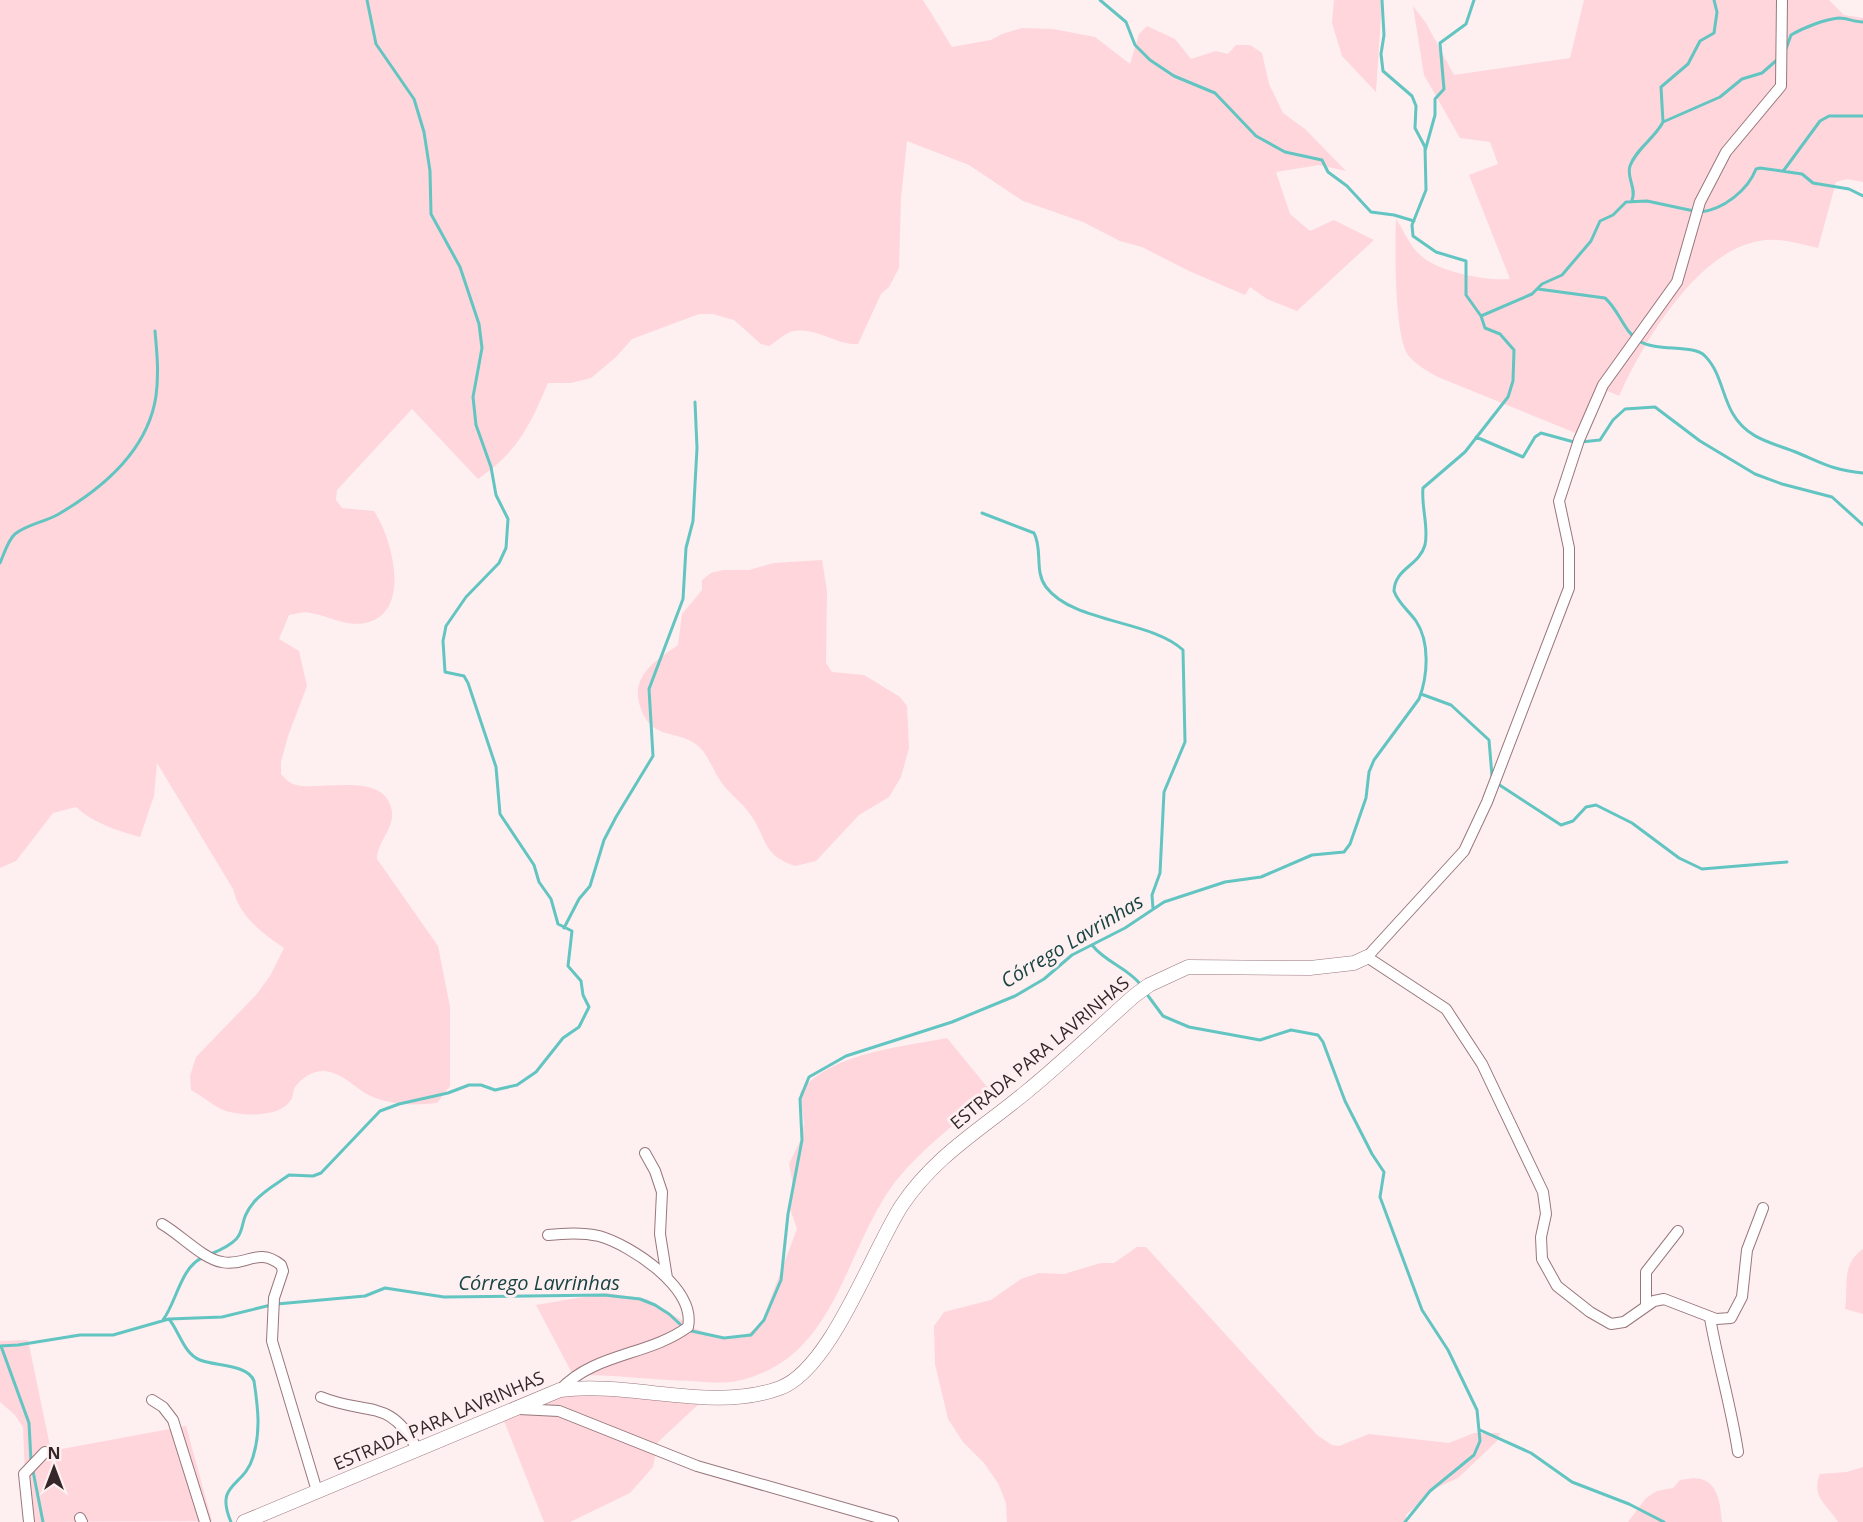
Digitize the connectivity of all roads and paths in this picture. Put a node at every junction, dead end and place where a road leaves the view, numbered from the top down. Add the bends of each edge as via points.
1 (1782, 0) edge
2 (1367, 957) junction
3 (645, 1153) dead end
4 (1763, 1208) dead end
5 (162, 1224) dead end
6 (1678, 1231) dead end
7 (548, 1234) dead end
8 (667, 1278) junction
9 (1646, 1306) junction
10 (1710, 1318) junction
11 (560, 1390) junction
12 (321, 1397) dead end
13 (152, 1400) dead end
14 (513, 1409) junction
15 (417, 1449) junction
16 (45, 1452) dead end
17 (1738, 1452) dead end
18 (317, 1491) junction
19 (266, 1518) edge
20 (29, 1522) edge
21 (205, 1522) edge
22 (244, 1522) edge
23 (893, 1522) edge

1 - 2 street via 1781,86 1726,152 1700,202 1677,282 1603,385 1579,441 1559,501 1569,548 1569,588 1487,802 1464,851
2 - 9 street via 1446,1009 1482,1064 1543,1192 1546,1214 1540,1248 1550,1278 1567,1295 1611,1324 1624,1322
2 - 11 street, ESTRADA PARA LAVRINHAS via 1354,963 1310,968 1188,967 1134,996 1026,1092 934,1163 902,1206 819,1354 796,1380 763,1393 733,1398 612,1387
3 - 8 street via 662,1192 660,1234
4 - 10 street via 1751,1237 1742,1297 1735,1313 1726,1320
5 - 18 street via 214,1260 227,1263 265,1256 281,1265 283,1271 271,1315 272,1341
6 - 9 street via 1646,1272
7 - 8 street via 600,1237 648,1262
8 - 11 street via 685,1305 688,1327 665,1340 578,1372
9 - 10 street via 1664,1299
10 - 17 street
11 - 14 street, ESTRADA PARA LAVRINHAS
12 - 15 street via 347,1407 389,1413 404,1426
13 - 21 street via 173,1420
14 - 15 street, ESTRADA PARA LAVRINHAS
14 - 23 street via 559,1411 697,1466
15 - 18 street, ESTRADA PARA LAVRINHAS
16 - 20 street via 24,1474
18 - 19 street, ESTRADA PARA LAVRINHAS
19 - 22 street, ESTRADA PARA LAVRINHAS

